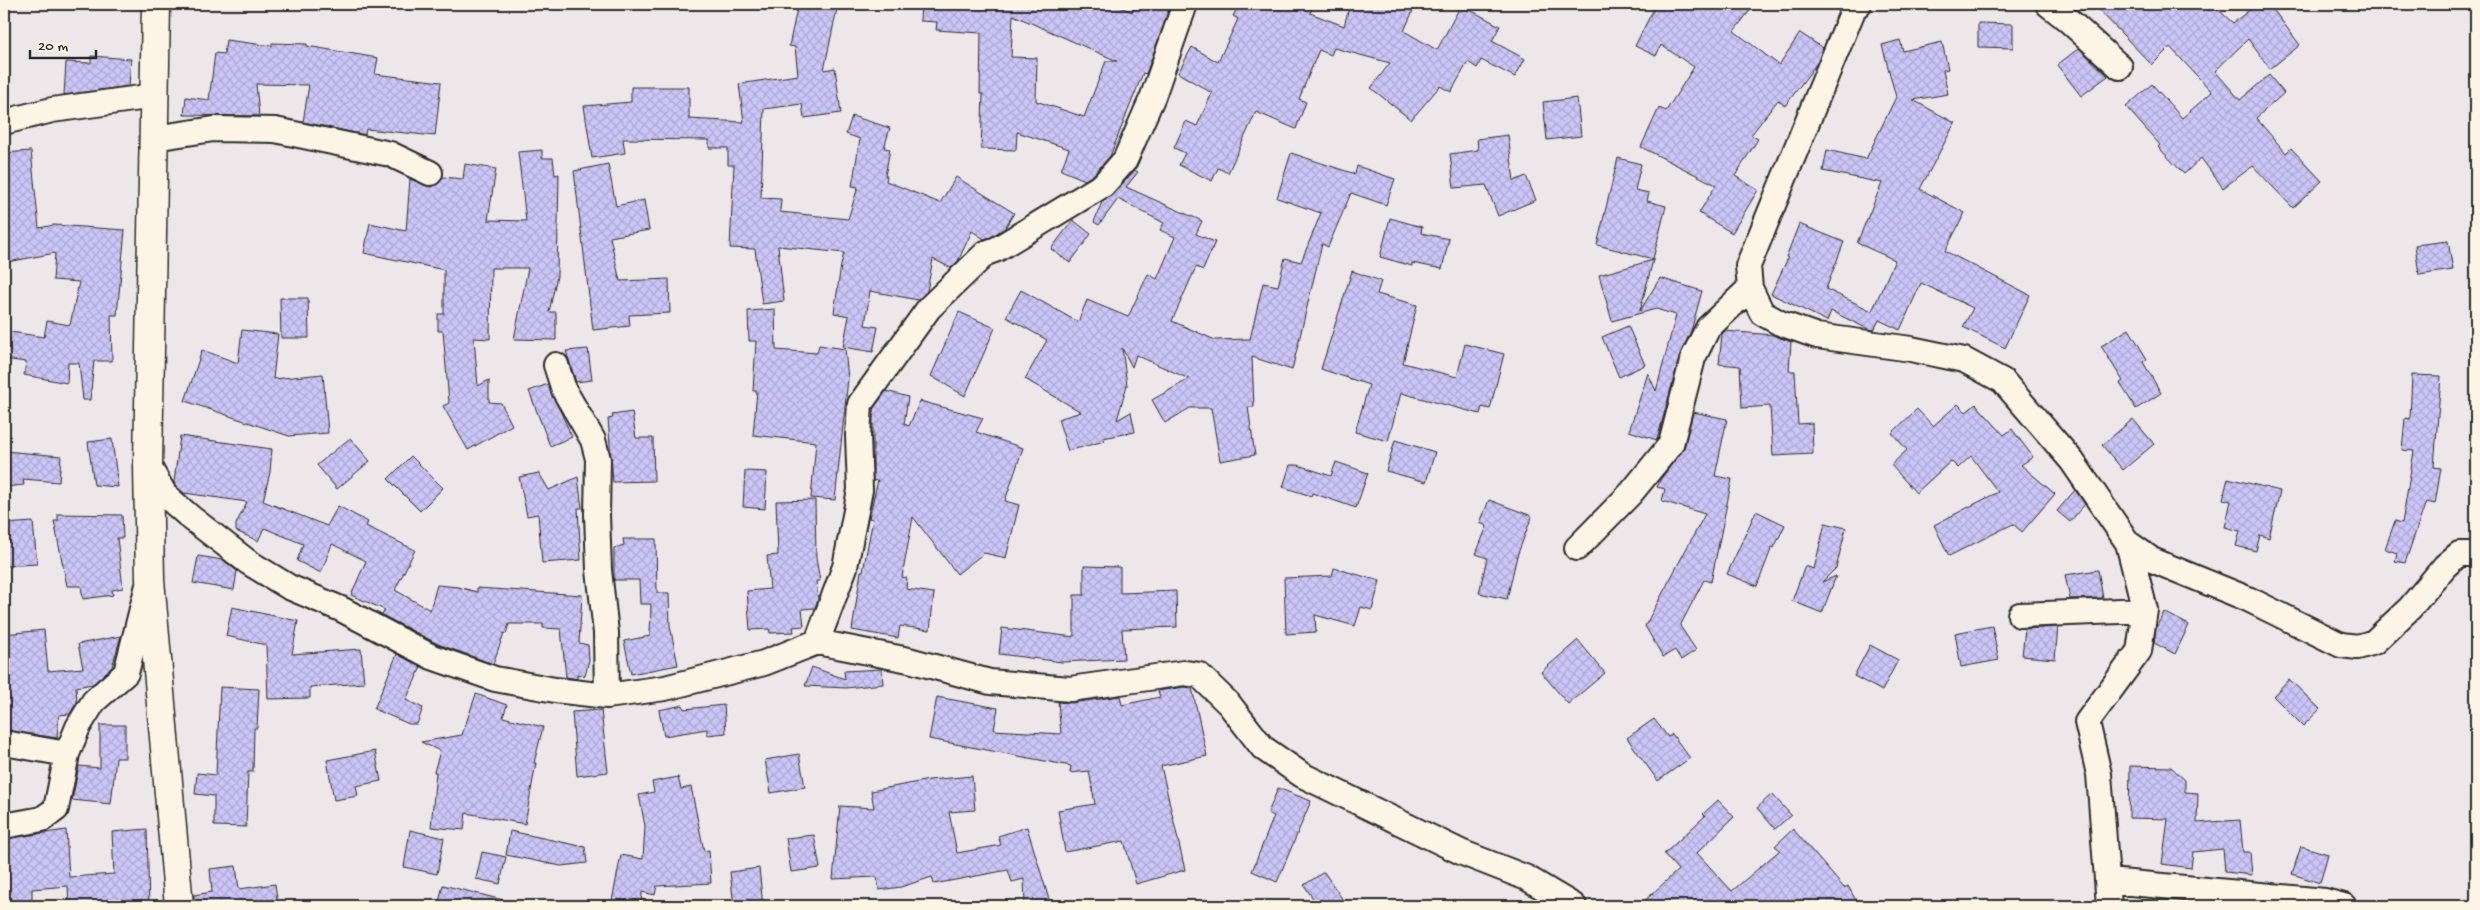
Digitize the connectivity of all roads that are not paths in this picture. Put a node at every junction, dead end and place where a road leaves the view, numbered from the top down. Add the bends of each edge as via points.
1 (156, 4) edge
2 (1186, 4) edge
3 (1859, 4) edge
4 (2048, 4) edge
5 (2120, 67) dead end
6 (155, 96) junction
7 (4, 122) edge
8 (154, 138) junction
9 (430, 173) dead end
10 (1750, 288) junction
11 (556, 365) dead end
12 (148, 465) junction
13 (2128, 543) junction
14 (1577, 548) dead end
15 (2476, 554) edge
16 (150, 580) junction
17 (2145, 610) junction
18 (2020, 615) dead end
19 (817, 642) junction
20 (607, 696) junction
21 (4, 743) edge
22 (67, 754) junction
23 (4, 826) edge
24 (2109, 881) junction
25 (179, 906) edge
26 (1574, 906) edge
27 (2109, 906) edge
28 (2344, 906) edge

1 - 6 main road
2 - 19 street via 1153,96 1125,160 1103,185 986,253 929,308 860,404 860,490 845,567
3 - 10 street via 1854,8 1748,266
4 - 5 street
6 - 7 street via 52,110
6 - 8 main road
8 - 9 street via 214,129 275,130 390,154
8 - 12 main road
10 - 13 street via 1762,312 1780,323 1817,336 1964,360 2004,381 2072,461
10 - 14 street via 1708,328 1693,358 1671,444 1631,493
11 - 20 street via 564,390 594,440 598,459 596,515 606,633
12 - 16 main road
12 - 20 street via 165,495 190,517 248,562 289,587 341,609 432,656 495,679
13 - 15 street via 2152,560 2248,599 2341,645 2358,646 2374,642 2459,554
13 - 17 street
16 - 22 street via 126,673 94,701 78,726
16 - 25 main road
17 - 18 street
17 - 24 street via 2139,651 2088,722 2099,774
19 - 20 street via 764,663 665,688
19 - 26 street via 909,660 1000,683 1070,688 1184,673 1198,675 1230,704 1263,748 1302,775 1462,853 1527,878
21 - 22 street
22 - 23 street via 56,808 42,819
24 - 27 street
24 - 28 street via 2325,901

